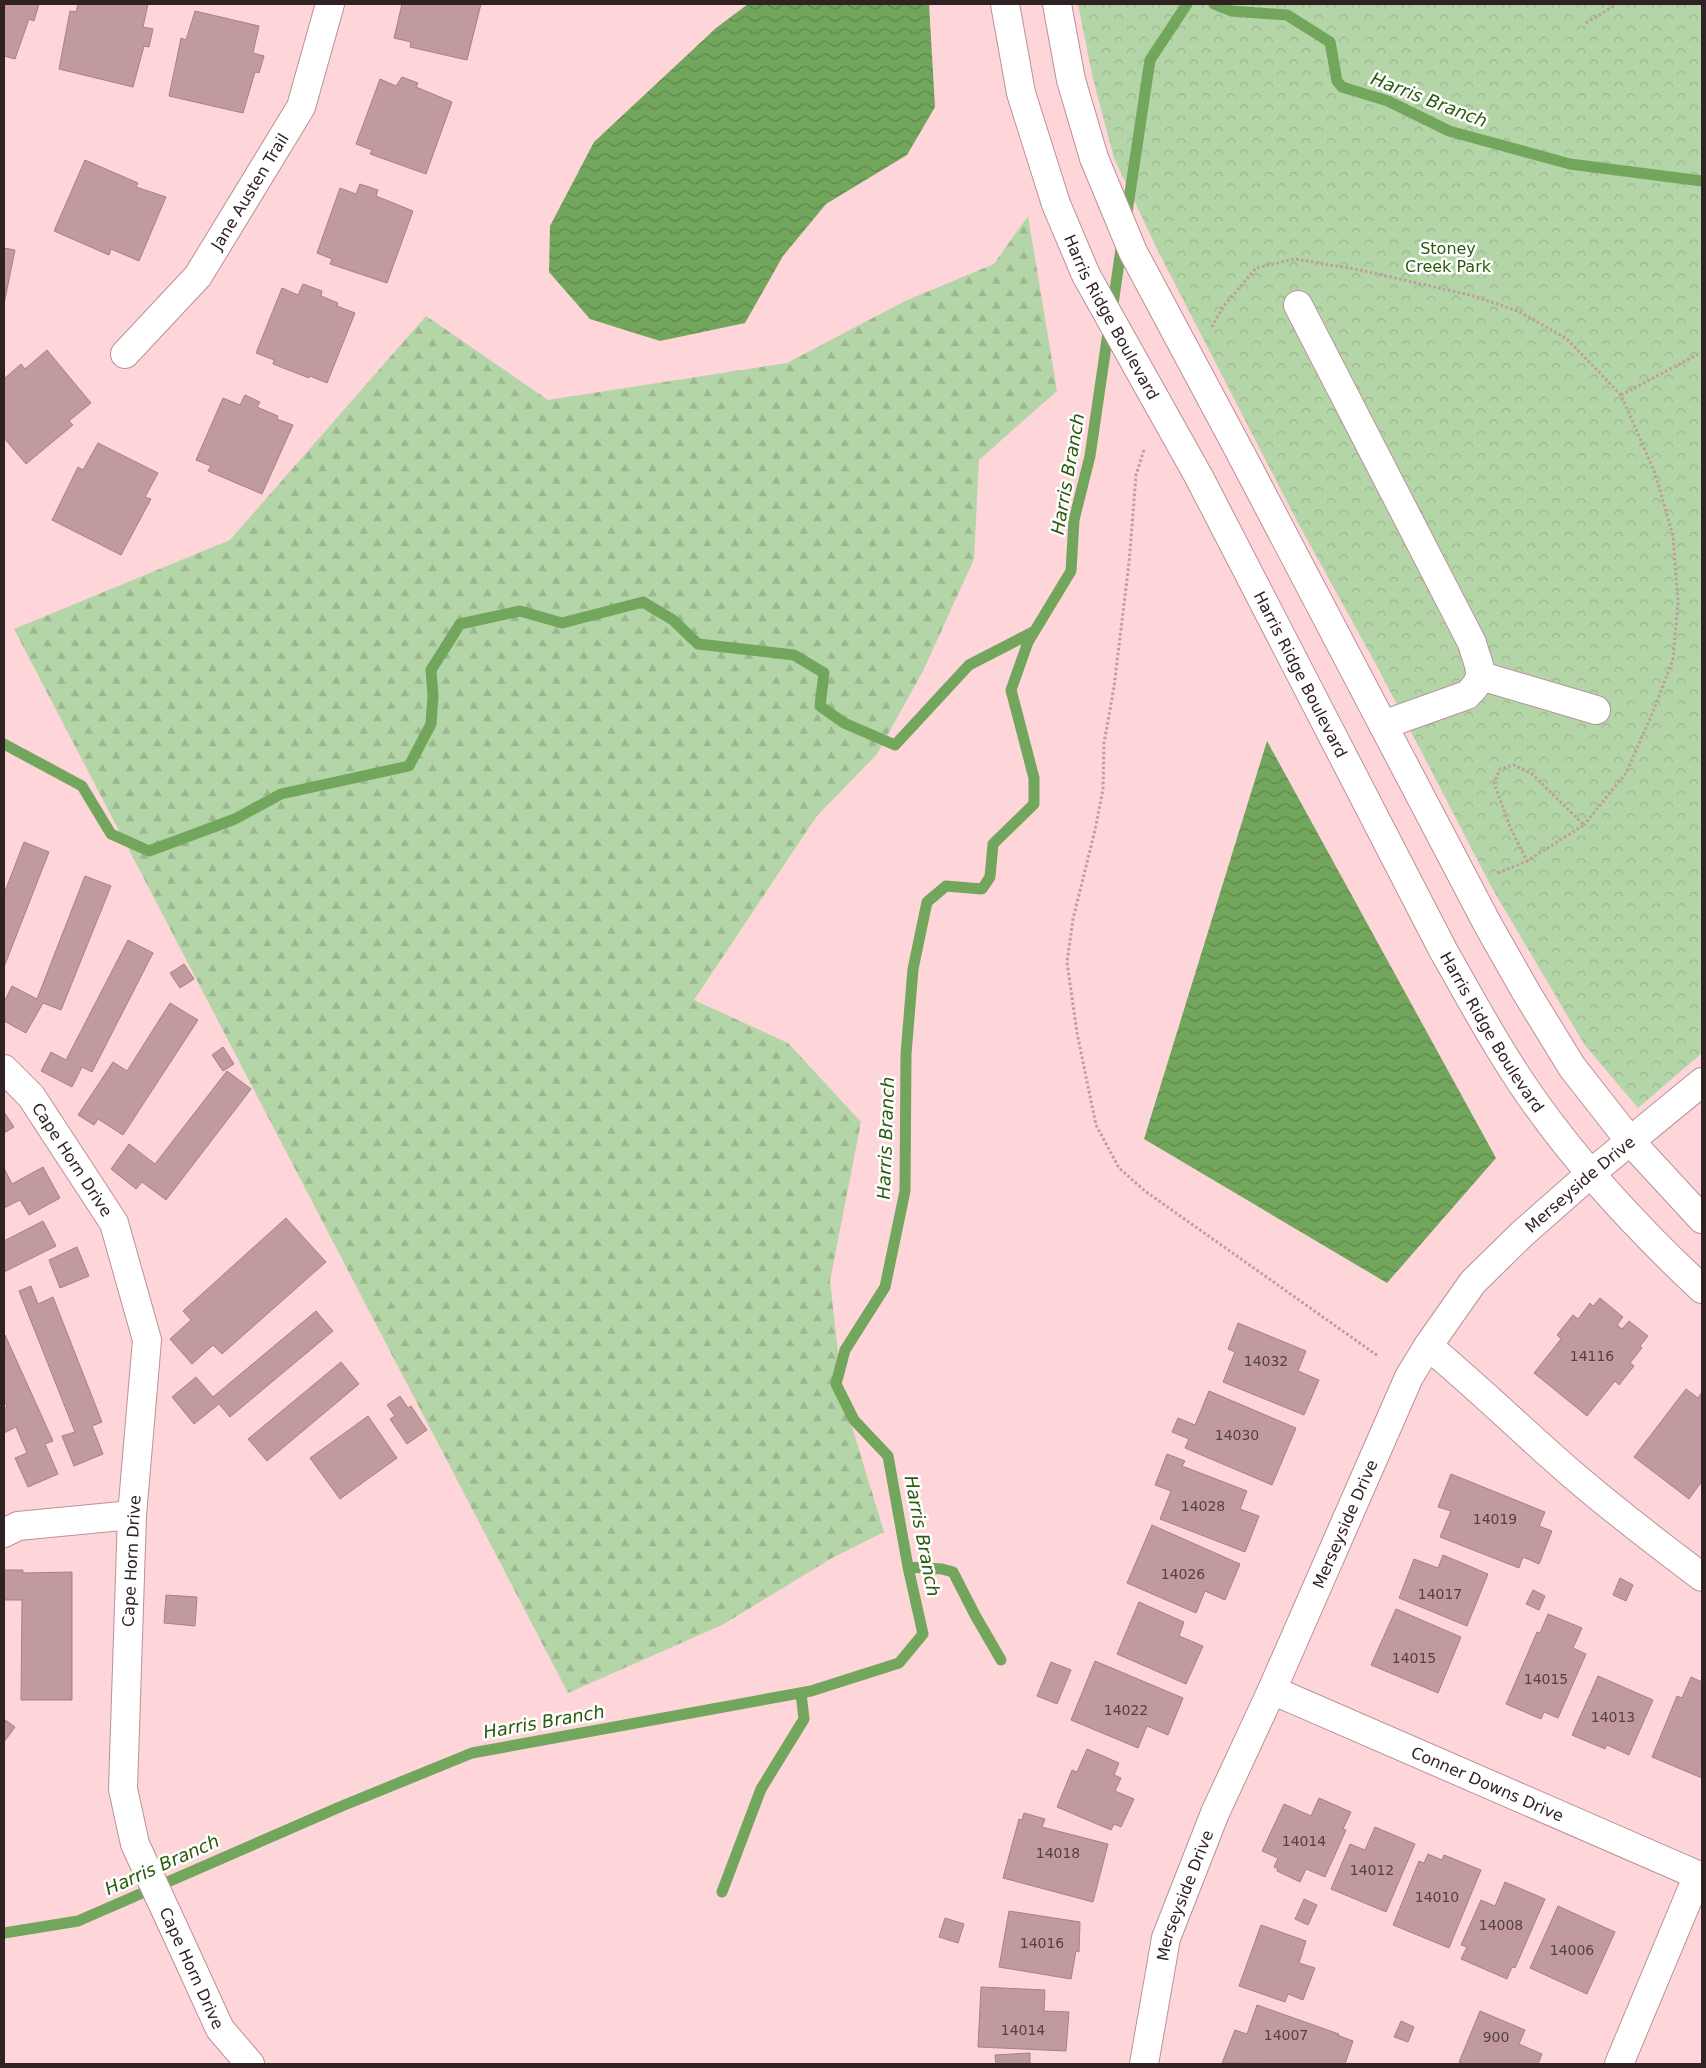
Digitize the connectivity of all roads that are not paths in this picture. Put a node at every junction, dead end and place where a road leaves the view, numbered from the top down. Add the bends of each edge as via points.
1 (330, 4) edge
2 (1005, 4) edge
3 (1057, 4) edge
4 (1298, 304) dead end
5 (125, 354) dead end
6 (1481, 676) junction
7 (1596, 710) dead end
8 (1383, 725) junction
9 (4, 1069) edge
10 (1702, 1082) edge
11 (1630, 1141) junction
12 (1590, 1174) junction
13 (1702, 1219) edge
14 (1702, 1289) edge
15 (1428, 1346) junction
16 (132, 1515) junction
17 (4, 1533) edge
18 (1702, 1577) edge
19 (1272, 1690) junction
20 (1700, 1876) edge
21 (250, 2064) edge
22 (1144, 2064) edge
23 (1619, 2064) edge

1 - 5 street, Jane Austen Trail via 300,107 198,276
2 - 12 street, Harris Ridge Boulevard, bridge via 1021,92 1056,204 1086,275 1199,477 1443,950 1530,1096
3 - 8 street, bridge via 1071,80 1094,158 1133,252
4 - 6 street via 1472,643
6 - 7 street
6 - 8 street via 1467,696
8 - 11 street via 1526,992 1572,1067
9 - 16 street, Cape Horn Drive via 31,1096 114,1223 147,1340
10 - 11 street, Merseyside Drive
11 - 12 street, Merseyside Drive
11 - 13 street
12 - 14 street, Harris Ridge Boulevard via 1653,1243
12 - 15 street, Merseyside Drive via 1473,1282
15 - 18 street via 1574,1476
15 - 19 street, Merseyside Drive via 1408,1377
16 - 17 street via 18,1526
16 - 21 street, Cape Horn Drive via 123,1789 135,1844 220,2029
19 - 20 street, Conner Downs Drive
19 - 22 street, Merseyside Drive via 1215,1813 1166,1938
20 - 23 street

